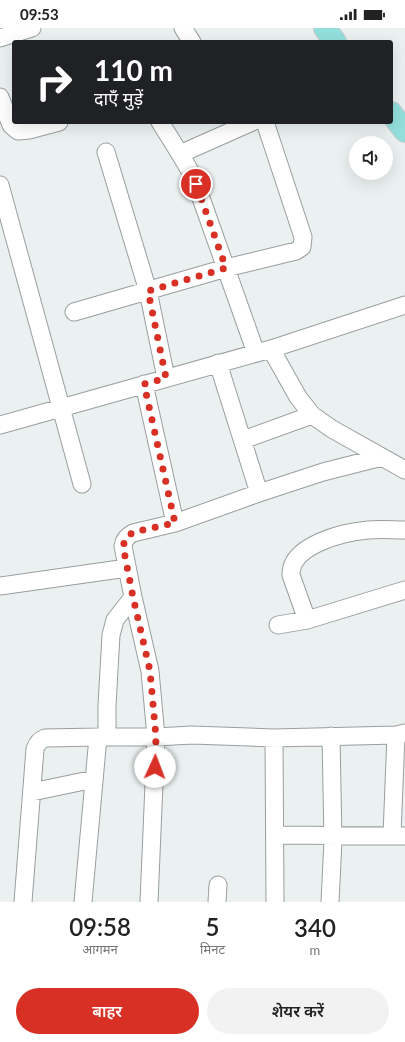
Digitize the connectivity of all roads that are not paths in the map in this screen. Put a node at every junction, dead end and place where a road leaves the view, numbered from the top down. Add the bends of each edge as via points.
1 (183, 28) edge
2 (325, 28) edge
3 (26, 34) edge
4 (1, 35) edge
5 (191, 40) edge
6 (334, 40) edge
7 (0, 97) edge
8 (393, 116) edge
9 (52, 124) edge
10 (161, 124) edge
11 (246, 124) edge
12 (266, 124) edge
13 (405, 131) edge
14 (106, 152) dead end
15 (180, 154) junction
16 (0, 185) edge
17 (6, 230) edge
18 (226, 268) junction
19 (148, 291) junction
20 (405, 305) edge
21 (74, 312) dead end
22 (263, 351) junction
23 (218, 363) junction
24 (166, 378) junction
25 (144, 384) junction
26 (62, 408) junction
27 (312, 415) junction
28 (0, 425) edge
29 (242, 440) junction
30 (382, 456) junction
31 (405, 470) edge
32 (82, 484) dead end
33 (259, 493) junction
34 (175, 523) junction
35 (405, 530) edge
36 (127, 568) junction
37 (0, 586) edge
38 (405, 590) edge
39 (133, 597) junction
40 (307, 620) junction
41 (278, 625) dead end
42 (400, 734) edge
43 (331, 736) junction
44 (102, 737) junction
45 (156, 737) junction
46 (274, 738) junction
47 (94, 779) junction
48 (32, 792) junction
49 (275, 835) junction
50 (333, 835) junction
51 (399, 836) edge
52 (218, 885) dead end
53 (23, 902) edge
54 (83, 902) edge
55 (149, 902) edge
56 (217, 902) edge
57 (275, 902) edge
58 (330, 902) edge

1 - 5 street
2 - 6 main road
3 - 4 street
7 - 9 street via 11,125 18,131
8 - 13 main road
10 - 15 street
11 - 15 street
12 - 18 street via 303,237 303,244 296,251
14 - 19 street
15 - 18 street via 202,198
16 - 17 street
17 - 26 street
18 - 19 street
18 - 22 street
19 - 21 street
19 - 24 street
20 - 22 street
22 - 23 street
22 - 27 street
23 - 24 street
23 - 29 street
24 - 25 street
25 - 26 street
25 - 34 street
26 - 28 street
26 - 32 street
27 - 29 street
27 - 30 street
29 - 33 street
30 - 31 street
30 - 33 street
33 - 34 street
34 - 36 street via 129,535 123,546
35 - 40 street via 351,532 320,542 298,556 293,562 291,575
36 - 37 street
36 - 39 street
38 - 40 street
39 - 44 street via 115,620 111,635 107,705
39 - 45 street via 150,671
40 - 41 street
42 - 43 street
42 - 51 street
43 - 46 street
43 - 50 street
44 - 45 street
44 - 47 street
44 - 48 street via 45,738 38,742 35,749
45 - 46 street via 192,735
45 - 55 street
46 - 49 street
47 - 48 street
47 - 54 street
48 - 53 street
49 - 50 street
49 - 57 street
50 - 51 street
50 - 58 street
52 - 56 street

